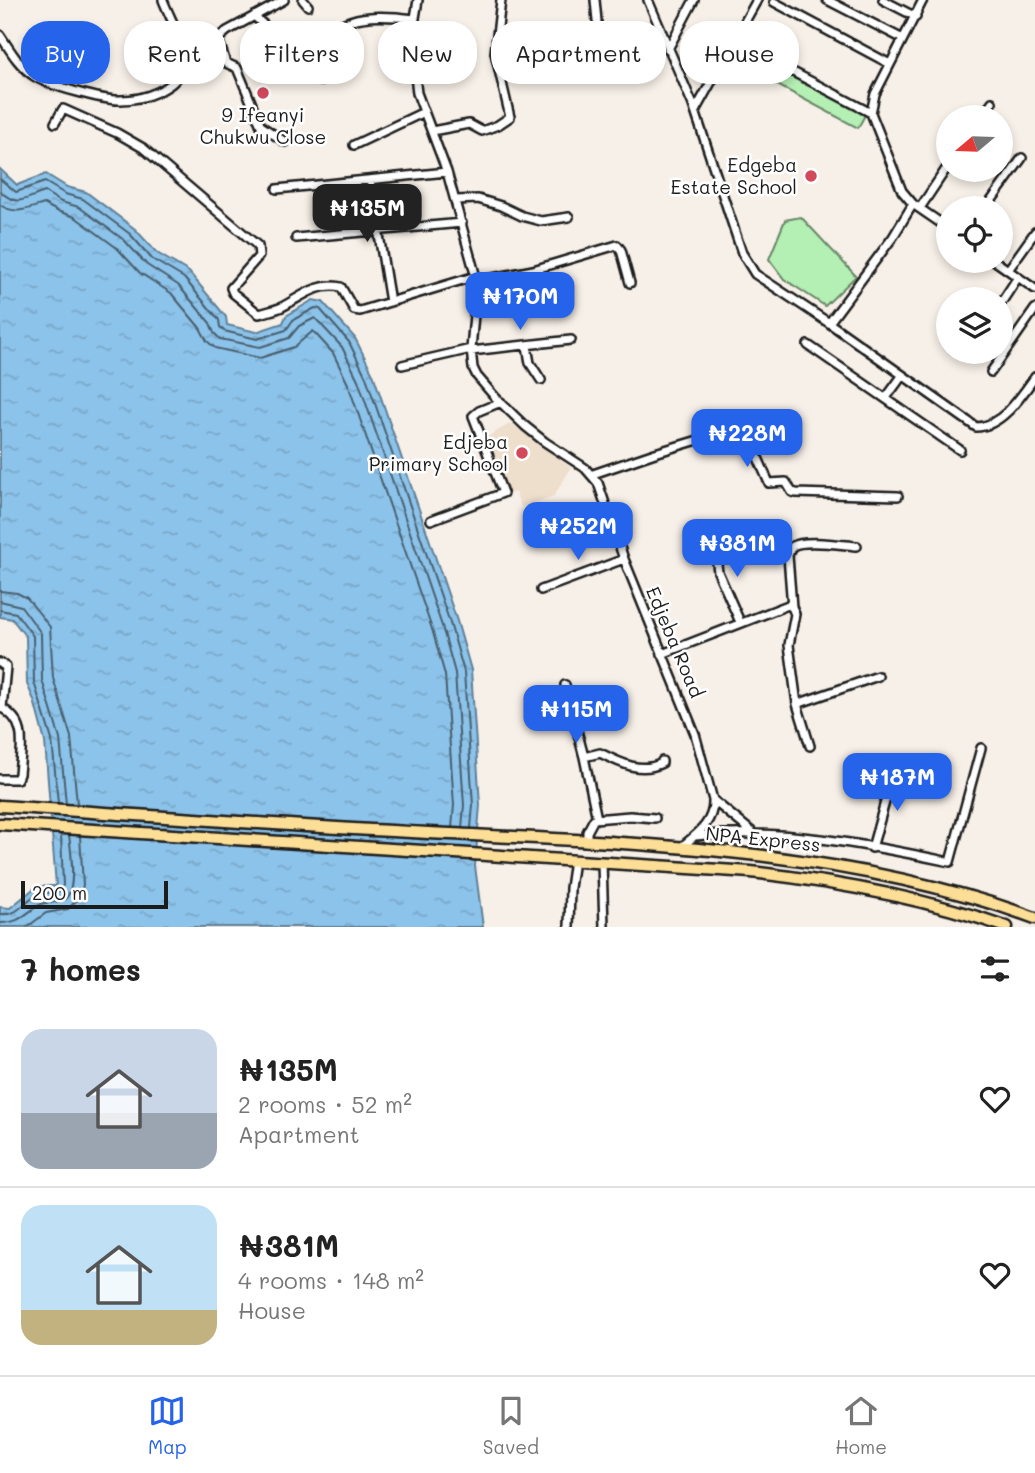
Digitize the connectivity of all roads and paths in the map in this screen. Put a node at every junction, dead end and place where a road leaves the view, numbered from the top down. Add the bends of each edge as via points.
1 (163, 0) edge
2 (284, 0) edge
3 (418, 0) edge
4 (501, 0) edge
5 (595, 0) edge
6 (648, 0) edge
7 (694, 0) edge
8 (757, 0) edge
9 (827, 0) edge
10 (883, 0) edge
11 (923, 0) edge
12 (774, 2) dead end
13 (254, 16) junction
14 (916, 18) junction
15 (415, 19) junction
16 (260, 21) edge
17 (352, 21) edge
18 (597, 21) dead end
19 (745, 21) edge
20 (0, 35) edge
21 (904, 39) junction
22 (668, 49) junction
23 (890, 64) junction
24 (799, 75) edge
25 (710, 84) edge
26 (992, 102) dead end
27 (990, 105) edge
28 (695, 111) junction
29 (424, 112) junction
30 (871, 113) junction
31 (55, 123) dead end
32 (432, 131) junction
33 (285, 142) dead end
34 (354, 145) dead end
35 (1022, 158) dead end
36 (447, 172) junction
37 (370, 180) junction
38 (936, 181) edge
39 (277, 189) dead end
40 (995, 196) edge
41 (456, 200) junction
42 (916, 206) junction
43 (569, 218) dead end
44 (936, 220) edge
45 (462, 223) junction
46 (379, 232) junction
47 (1035, 232) edge
48 (296, 238) dead end
49 (1013, 263) edge
50 (1012, 273) edge
51 (1018, 277) junction
52 (477, 279) junction
53 (630, 284) dead end
54 (1011, 287) edge
55 (1035, 289) edge
56 (390, 302) junction
57 (1035, 309) edge
58 (829, 323) junction
59 (571, 340) dead end
60 (808, 345) dead end
61 (527, 346) junction
62 (471, 350) junction
63 (402, 365) dead end
64 (991, 372) dead end
65 (902, 376) junction
66 (1035, 377) edge
67 (541, 380) dead end
68 (886, 398) junction
69 (501, 402) junction
70 (960, 450) dead end
71 (593, 474) junction
72 (898, 496) dead end
73 (608, 511) junction
74 (431, 520) dead end
75 (546, 537) dead end
76 (714, 541) dead end
77 (857, 546) dead end
78 (624, 559) junction
79 (541, 590) dead end
80 (792, 607) junction
81 (740, 622) junction
82 (662, 654) junction
83 (0, 663) edge
84 (878, 676) dead end
85 (565, 685) dead end
86 (797, 704) junction
87 (1, 707) edge
88 (810, 747) dead end
89 (981, 748) dead end
90 (584, 757) junction
91 (662, 761) dead end
92 (894, 770) dead end
93 (0, 779) edge
94 (713, 800) junction
95 (0, 806) edge
96 (655, 818) dead end
97 (597, 819) junction
98 (0, 824) edge
99 (753, 833) junction
100 (694, 836) junction
101 (587, 842) junction
102 (679, 848) junction
103 (872, 848) junction
104 (574, 860) junction
105 (602, 862) junction
106 (1035, 918) edge
107 (569, 927) edge
108 (604, 927) edge
109 (1007, 927) edge

1 - 20 street via 183,51 183,66 172,84 132,99 104,98 36,78 17,61
2 - 13 street
3 - 15 street
4 - 32 street via 495,53 510,117 482,131 469,124
5 - 18 street
6 - 22 street
7 - 22 street
8 - 19 street
9 - 21 street
10 - 14 street
11 - 14 street
12 - 23 street
13 - 16 street
13 - 33 street via 219,36 218,44 226,62 237,68 261,126
14 - 21 street
15 - 17 street via 385,15
15 - 29 street via 413,71
21 - 23 street
22 - 28 street
23 - 30 street via 874,94
24 - 30 street
25 - 28 street
26 - 27 street
28 - 58 street via 748,266
29 - 32 street
29 - 34 street
30 - 42 street via 902,191
31 - 56 street via 63,109 143,148 258,246 259,256 231,288 259,314 333,285 341,287 356,311
32 - 36 street
35 - 40 street
36 - 37 street
36 - 41 street
37 - 39 street
37 - 46 street
38 - 42 street
41 - 43 street via 478,199 541,221
41 - 45 street
42 - 44 street
42 - 58 street
45 - 46 street
45 - 52 street
46 - 48 street
46 - 56 street
47 - 49 street
50 - 51 street
51 - 54 street
51 - 55 street
52 - 53 street via 533,271 617,245
52 - 56 street
52 - 62 street
57 - 64 street
58 - 65 street
59 - 61 street
60 - 68 street
61 - 62 street
61 - 67 street via 530,363
62 - 63 street
62 - 69 street via 477,376
65 - 66 street via 976,427 1010,408
65 - 68 street
68 - 70 street
69 - 71 street via 545,442
69 - 74 street via 473,416 503,493
71 - 72 street via 745,428 769,483 786,482 796,494
71 - 73 street, Edjeba Road
73 - 75 street
73 - 78 street, Edjeba Road
76 - 81 street via 718,572
77 - 80 street via 815,543 790,549
78 - 79 street
78 - 82 street, Edjeba Road
80 - 81 street
80 - 86 street via 795,614 789,645
81 - 82 street
82 - 94 street, Edjeba Road via 695,734
83 - 87 street via 6,667
84 - 86 street
85 - 90 street
86 - 88 street
87 - 93 street via 16,720 21,732 17,779
89 - 103 street via 950,863
90 - 91 street via 600,753 624,765 650,768
90 - 97 street
92 - 103 street
94 - 99 street
94 - 100 street via 710,821
95 - 101 main road, NPA Express
96 - 97 street
97 - 101 street via 587,832
98 - 104 main road, NPA Express
99 - 100 street
99 - 103 street
100 - 102 street
101 - 102 main road, NPA Express
102 - 106 main road, NPA Express via 856,869
104 - 105 main road, NPA Express
104 - 107 street
105 - 108 street
105 - 109 main road, NPA Express via 825,882 922,902

